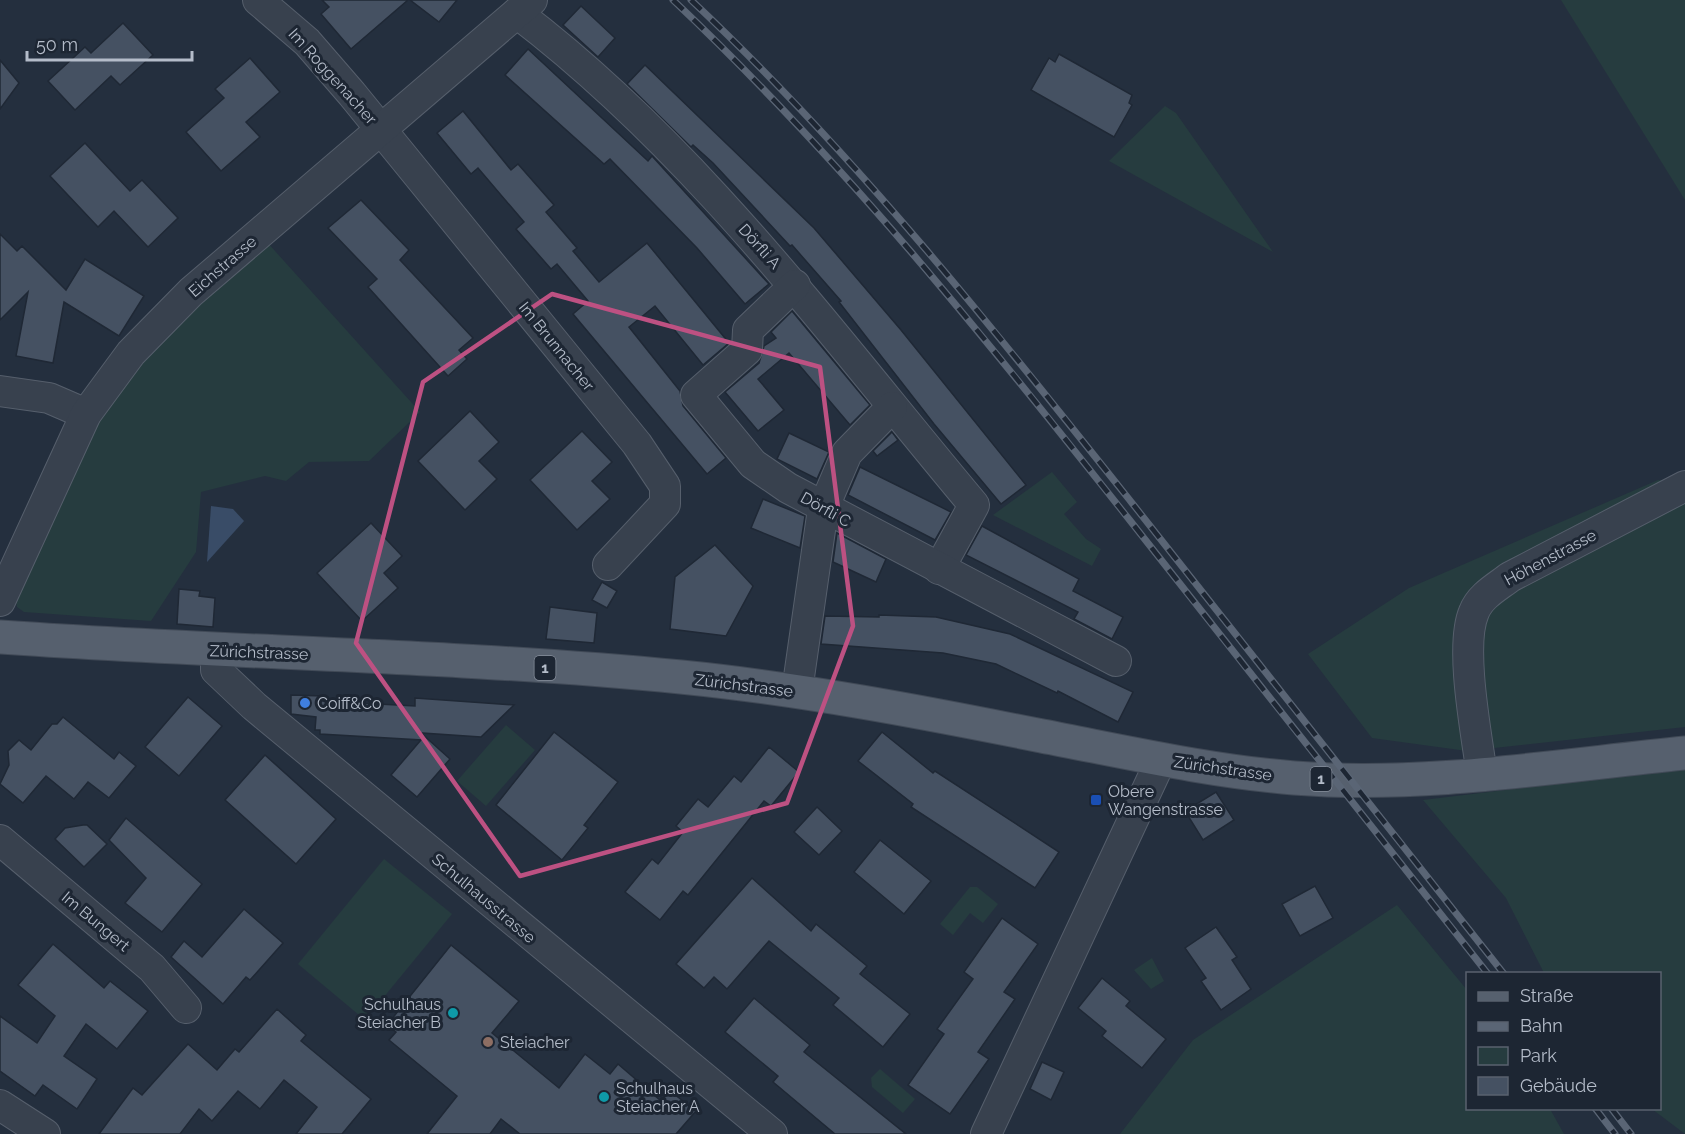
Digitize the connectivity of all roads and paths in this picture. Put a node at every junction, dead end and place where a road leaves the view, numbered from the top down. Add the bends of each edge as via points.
1 (258, 0) edge
2 (524, 7) edge
3 (381, 130) junction
4 (795, 285) junction
5 (0, 391) edge
6 (892, 407) junction
7 (86, 414) junction
8 (1685, 486) edge
9 (824, 509) junction
10 (608, 565) dead end
11 (939, 569) junction
12 (0, 601) edge
13 (0, 637) edge
14 (216, 651) junction
15 (1116, 661) dead end
16 (798, 692) junction
17 (1685, 753) edge
18 (1161, 760) junction
19 (1482, 775) junction
20 (0, 840) edge
21 (186, 1008) dead end
22 (0, 1105) edge
23 (45, 1134) edge
24 (772, 1134) edge
25 (986, 1134) edge

1 - 3 street, Im Roggenacher via 307,42
2 - 3 street, Eichstrasse
2 - 4 street, Dörfli A via 554,42 686,164
3 - 7 street, Eichstrasse via 168,313 131,353
3 - 10 street, Im Brunnacher via 637,444 665,486 664,504
4 - 6 street, Dörfli A
4 - 9 street, Dörfli C via 748,330 747,350 696,395 753,464
5 - 7 street via 49,398
6 - 9 street via 847,453
6 - 11 street, Dörfli A via 974,505
7 - 12 street, Eichstrasse
8 - 19 street, Höhenstrasse via 1510,577 1486,595 1474,612 1468,649
9 - 11 street, Dörfli C
9 - 16 street
11 - 15 street, Dörfli C
13 - 14 main road, Zürichstrasse / 1
14 - 16 main road, Zürichstrasse / 1 via 389,656 679,677
14 - 24 street, Schulhausstrasse via 216,670 254,706
16 - 18 main road, Zürichstrasse / 1
17 - 19 main road, 1
18 - 19 main road, Zürichstrasse / 1 via 1300,778 1400,780
18 - 25 street
20 - 21 street, Im Bungert via 152,968
22 - 23 street

